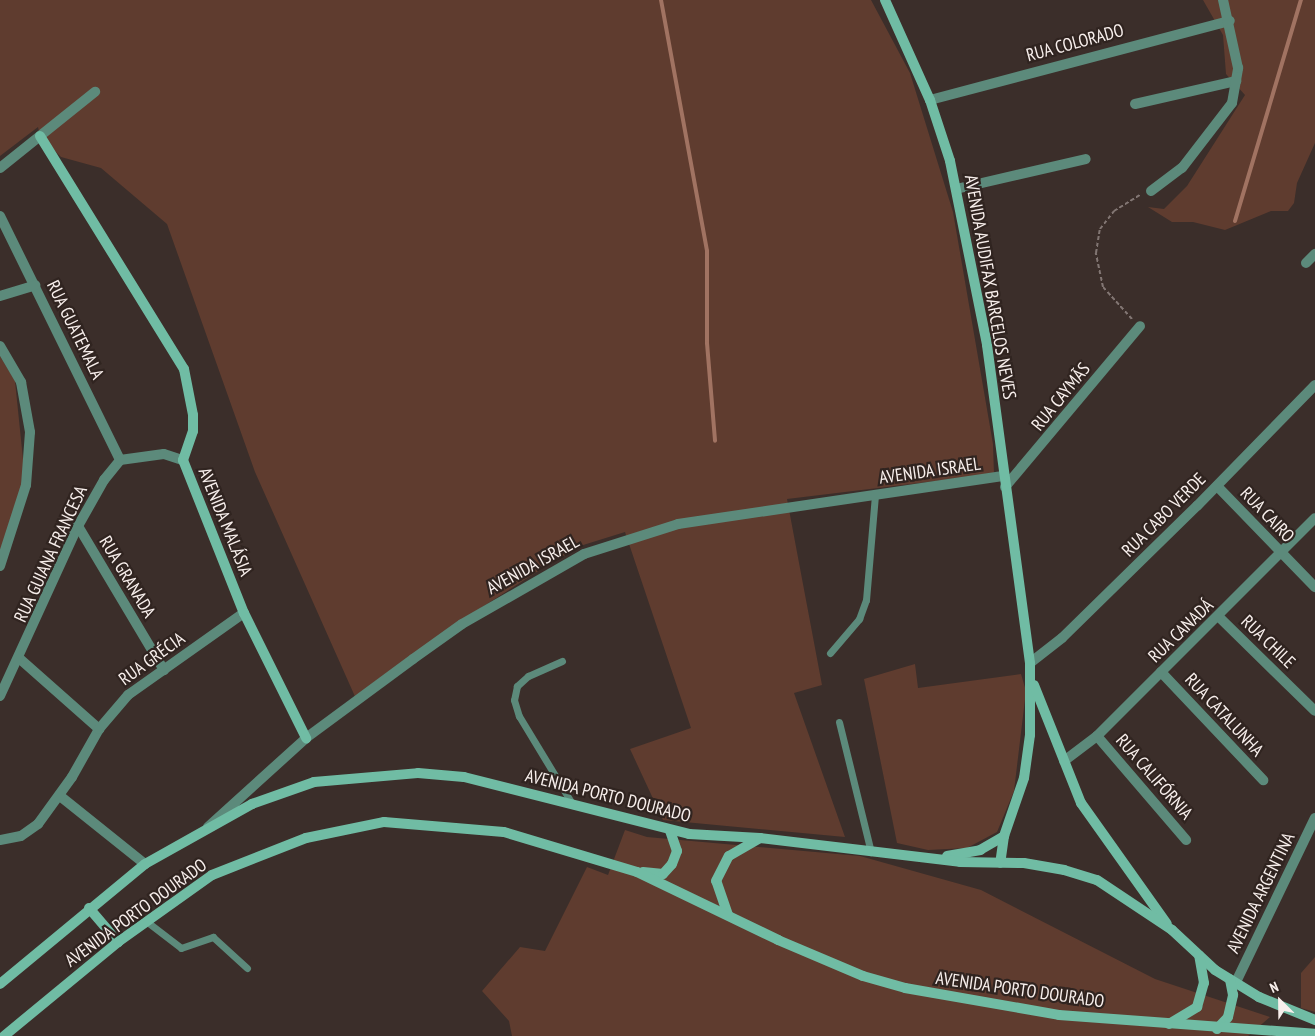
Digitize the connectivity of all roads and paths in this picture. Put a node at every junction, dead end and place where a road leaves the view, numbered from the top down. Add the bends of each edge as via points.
1 (886, 0) edge
2 (1223, 0) edge
3 (1230, 21) junction
4 (1236, 81) junction
5 (95, 92) dead end
6 (930, 100) junction
7 (1135, 104) dead end
8 (40, 136) junction
9 (1086, 159) dead end
10 (0, 168) edge
11 (956, 189) junction
12 (1151, 191) joint
13 (0, 216) edge
14 (1315, 254) edge
15 (1306, 263) dead end
16 (36, 285) junction
17 (0, 296) edge
18 (1140, 326) joint
19 (0, 346) edge
20 (1315, 385) edge
21 (120, 460) junction
22 (183, 460) junction
23 (1004, 476) junction
24 (1217, 486) junction
25 (1006, 487) junction
26 (875, 496) junction
27 (1315, 518) edge
28 (78, 526) junction
29 (1281, 553) junction
30 (0, 566) edge
31 (1315, 586) edge
32 (244, 613) junction
33 (1219, 617) junction
34 (830, 653) dead end
35 (20, 659) junction
36 (562, 660) dead end
37 (1030, 663) junction
38 (164, 670) junction
39 (1162, 672) junction
40 (1032, 679) junction
41 (0, 696) edge
42 (1315, 711) edge
43 (839, 722) dead end
44 (99, 729) junction
45 (1096, 736) junction
46 (306, 738) junction
47 (1064, 761) junction
48 (1263, 780) dead end
49 (60, 796) junction
50 (573, 805) junction
51 (1315, 818) edge
52 (207, 828) junction
53 (670, 831) junction
54 (1004, 836) junction
55 (760, 838) junction
56 (0, 840) edge
57 (1186, 840) dead end
58 (871, 852) junction
59 (902, 857) junction
60 (1000, 863) junction
61 (145, 864) junction
62 (637, 872) junction
63 (90, 908) junction
64 (728, 915) junction
65 (146, 921) junction
66 (1172, 930) junction
67 (118, 942) junction
68 (1199, 955) junction
69 (247, 968) dead end
70 (1233, 980) junction
71 (0, 984) edge
72 (1315, 1020) edge
73 (1169, 1024) junction
74 (1218, 1029) junction
75 (1315, 1034) edge
76 (4, 1036) edge

1 - 6 main road, AVENIDA AUDIFAX BARCELOS NEVES
2 - 3 street
3 - 4 street via 1238,68
3 - 6 street, RUA COLORADO
4 - 7 street
4 - 12 street via 1232,103 1204,141 1182,168
5 - 8 street
6 - 11 main road, AVENIDA AUDIFAX BARCELOS NEVES
8 - 10 street
8 - 22 main road, AVENIDA MALÁSIA via 184,369 193,431
9 - 11 street
11 - 23 main road, AVENIDA AUDIFAX BARCELOS NEVES via 987,345
12 - 18 path via 1135,195 1114,211 1100,229 1096,253 1103,287
13 - 16 street, RUA GUATEMALA
14 - 15 street
16 - 17 street
16 - 21 street, RUA GUATEMALA
18 - 25 street, RUA CAYMÃS
19 - 30 street via 21,382 30,432 26,485
20 - 24 street, RUA CABO VERDE
21 - 22 street via 164,454
21 - 28 street, RUA GUIANA FRANCESA
22 - 32 main road, AVENIDA MALÁSIA
23 - 25 main road, AVENIDA AUDIFAX BARCELOS NEVES
23 - 26 street, AVENIDA ISRAEL
24 - 29 street, RUA CAIRO
24 - 37 street, RUA CABO VERDE via 1062,638
25 - 37 main road, AVENIDA AUDIFAX BARCELOS NEVES
26 - 34 lane via 866,600 860,618
26 - 46 street, AVENIDA ISRAEL via 678,524 584,554 462,624
27 - 29 street, RUA CANADÁ
28 - 35 street, RUA GUIANA FRANCESA
28 - 38 street, RUA GRANADA
29 - 31 street, RUA CAIRO
29 - 33 street, RUA CANADÁ
32 - 38 street, RUA GRÉCIA
32 - 46 main road, AVENIDA MALÁSIA
33 - 39 street, RUA CANADÁ
33 - 42 street, RUA CHILE
35 - 41 street, RUA GUIANA FRANCESA
35 - 44 street
36 - 50 lane via 528,676 517,686 514,700 519,716
37 - 40 main road, AVENIDA AUDIFAX BARCELOS NEVES
38 - 44 street, RUA GRÉCIA via 128,695
39 - 45 street, RUA CANADÁ
39 - 48 street, RUA CATALUNHA
40 - 47 main road, AVENIDA AUDIFAX BARCELOS NEVES
40 - 54 main road, AVENIDA AUDIFAX BARCELOS NEVES via 1024,778
43 - 58 lane
44 - 49 street, RUA GRÉCIA
45 - 47 street, RUA CANADÁ
45 - 57 street, RUA CALIFÓRNIA
46 - 52 street, AVENIDA ISRAEL
47 - 66 main road, AVENIDA AUDIFAX BARCELOS NEVES via 1081,803
49 - 56 street, RUA GRÉCIA via 38,824 20,836
49 - 61 street
50 - 52 main road, AVENIDA PORTO DOURADO via 464,777 418,772 364,775 314,782 270,797
50 - 53 main road, AVENIDA PORTO DOURADO
51 - 70 street, AVENIDA ARGENTINA
52 - 61 main road, AVENIDA PORTO DOURADO
53 - 55 main road, AVENIDA PORTO DOURADO
53 - 62 main road via 677,851 672,864 663,874
54 - 59 main road via 980,850 957,856
54 - 60 main road, AVENIDA AUDIFAX BARCELOS NEVES
55 - 58 main road, AVENIDA PORTO DOURADO
55 - 64 main road via 730,856 716,881
58 - 59 main road, AVENIDA PORTO DOURADO
59 - 60 main road, AVENIDA PORTO DOURADO
60 - 66 main road, AVENIDA PORTO DOURADO via 1044,864 1097,880
61 - 63 main road, AVENIDA PORTO DOURADO
62 - 64 main road, AVENIDA PORTO DOURADO
62 - 65 main road, AVENIDA PORTO DOURADO via 504,832 384,822 306,838 212,875
63 - 67 main road
63 - 71 main road, AVENIDA PORTO DOURADO
64 - 73 main road, AVENIDA PORTO DOURADO via 863,976 905,988 1059,1016
65 - 67 main road, AVENIDA PORTO DOURADO
65 - 69 lane via 181,948 213,937
66 - 68 main road, AVENIDA PORTO DOURADO
67 - 76 main road, AVENIDA PORTO DOURADO
68 - 70 main road, AVENIDA PORTO DOURADO
68 - 73 main road via 1204,983 1196,1007
70 - 72 main road, AVENIDA PORTO DOURADO via 1277,1007
70 - 74 main road via 1228,1017
73 - 74 main road, AVENIDA PORTO DOURADO
74 - 75 main road, AVENIDA PORTO DOURADO

